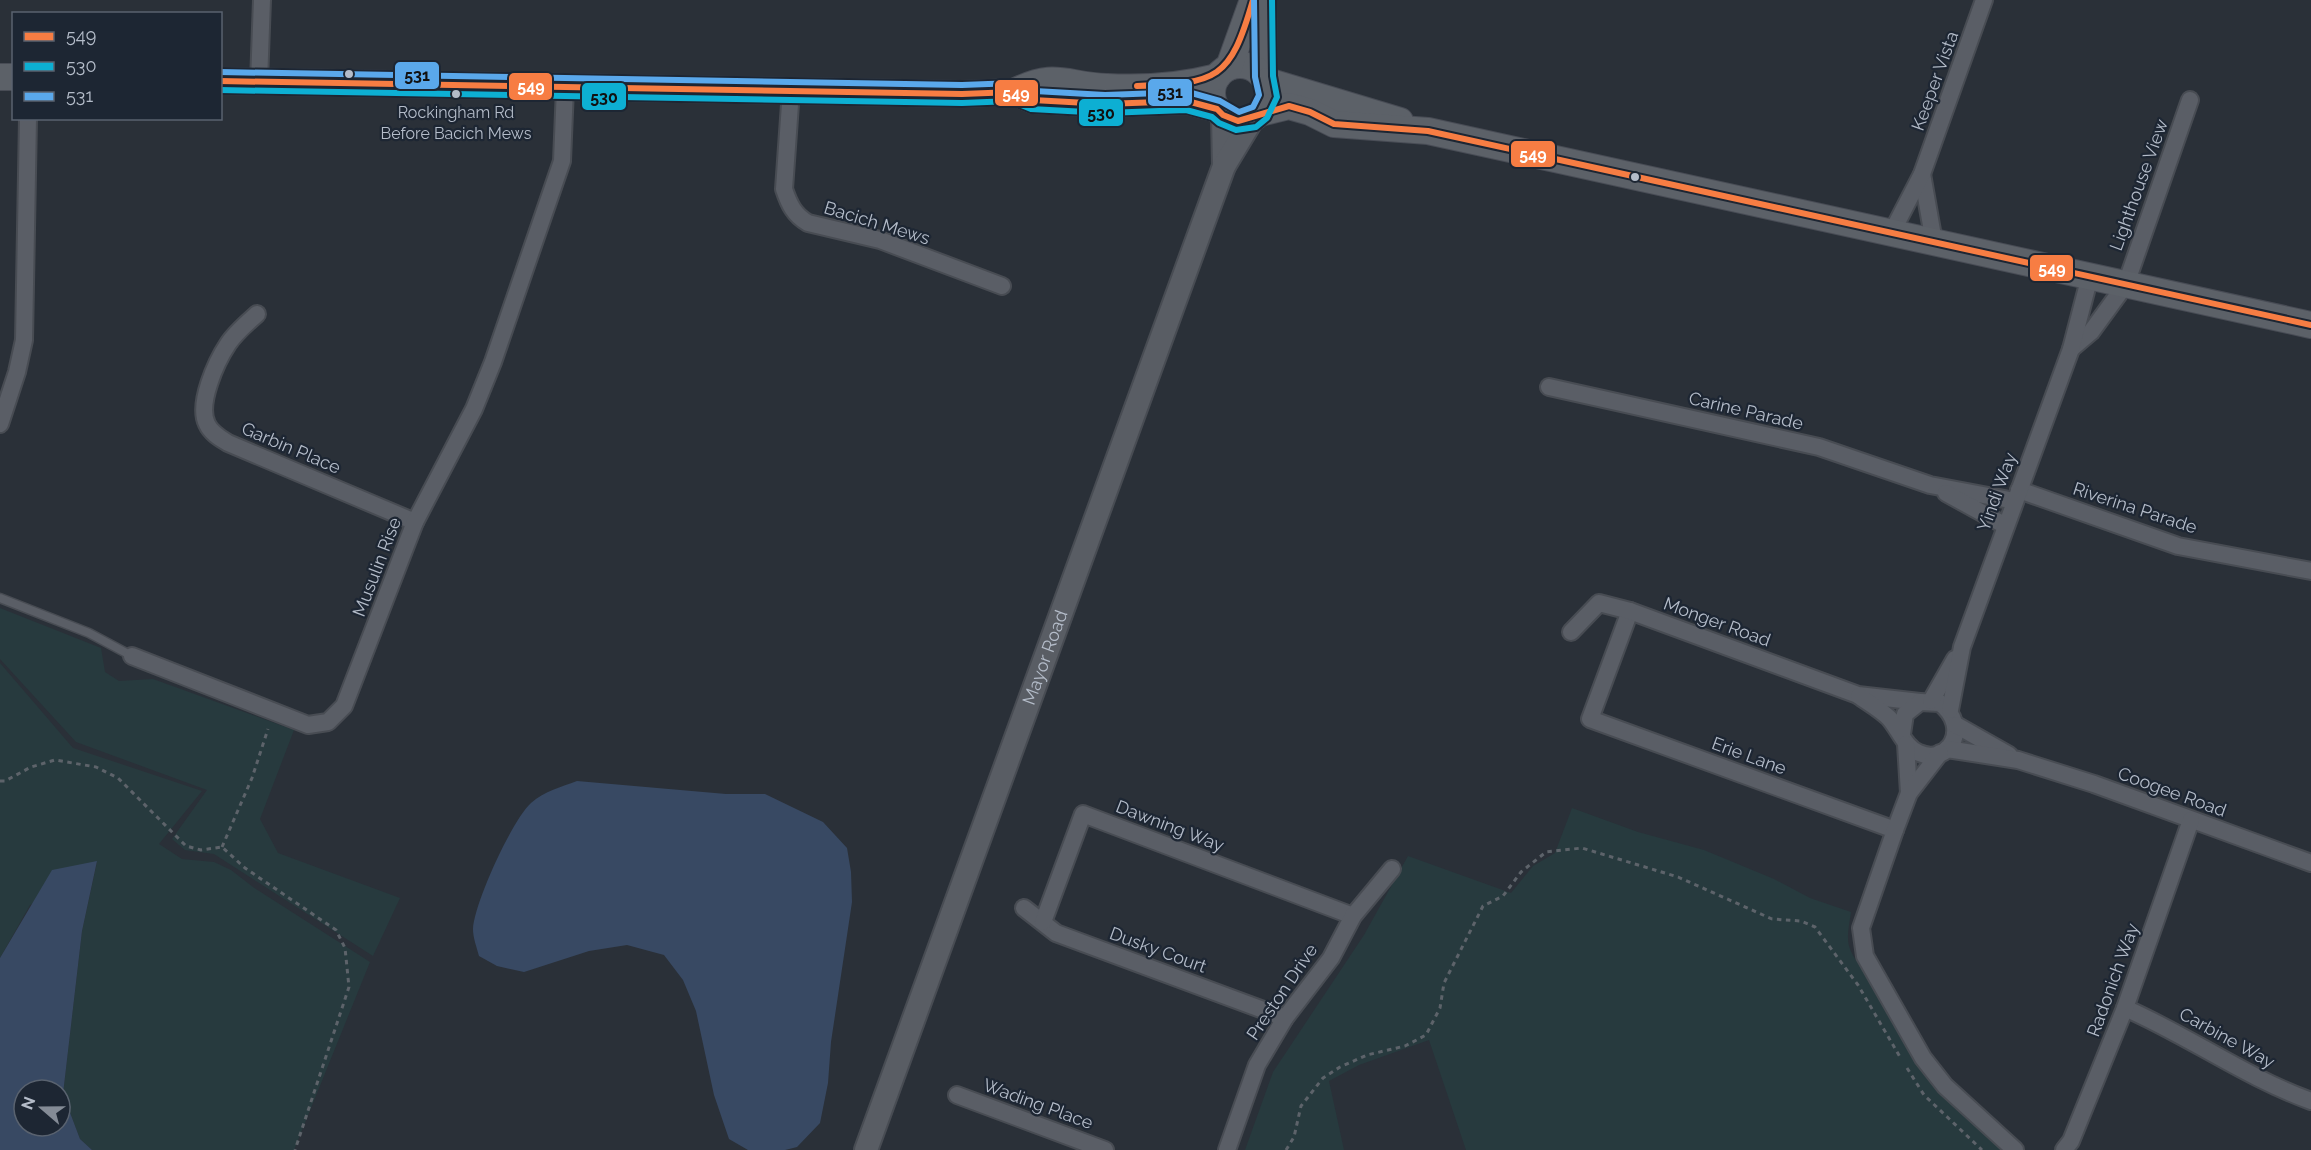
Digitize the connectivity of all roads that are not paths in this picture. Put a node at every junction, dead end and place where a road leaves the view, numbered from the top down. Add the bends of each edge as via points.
1 (262, 0) edge
2 (1253, 0) edge
3 (1263, 0) edge
4 (1984, 0) edge
5 (1223, 72) junction
6 (1265, 79) junction
7 (222, 81) edge
8 (259, 82) junction
9 (565, 88) junction
10 (790, 90) junction
11 (1014, 92) junction
12 (2190, 100) dead end
13 (1220, 112) junction
14 (1257, 115) junction
15 (28, 120) edge
16 (1428, 131) junction
17 (1224, 166) junction
18 (1922, 174) junction
19 (1892, 232) junction
20 (1934, 242) junction
21 (2090, 276) junction
22 (2126, 284) junction
23 (1002, 286) dead end
24 (257, 314) dead end
25 (2311, 325) edge
26 (2071, 350) junction
27 (1550, 387) dead end
28 (0, 421) edge
29 (1930, 485) junction
30 (2017, 496) junction
31 (415, 522) junction
32 (2006, 526) junction
33 (2311, 572) edge
34 (0, 598) edge
35 (1630, 611) junction
36 (1571, 632) dead end
37 (1962, 647) junction
38 (132, 656) joint
39 (1858, 695) junction
40 (1926, 701) junction
41 (1953, 717) junction
42 (1904, 739) junction
43 (1943, 751) junction
44 (2018, 760) junction
45 (1909, 792) junction
46 (2191, 820) junction
47 (1895, 830) junction
48 (2311, 863) edge
49 (1392, 869) dead end
50 (1024, 908) dead end
51 (1353, 916) junction
52 (1043, 922) junction
53 (2125, 1008) junction
54 (1285, 1018) junction
55 (957, 1095) dead end
56 (2311, 1101) edge
57 (866, 1150) edge
58 (1105, 1150) edge
59 (1227, 1150) edge
60 (2015, 1150) edge
61 (2064, 1150) edge

1 - 8 street
2 - 5 main road
3 - 6 main road
4 - 18 street, Keeper Vista
5 - 6 main road via 1246,66
5 - 11 main road via 1186,85 1106,87 1073,80 1035,81
5 - 13 main road via 1212,93
6 - 14 main road via 1268,96
6 - 16 main road
7 - 8 main road
8 - 9 main road
9 - 10 main road
9 - 31 street, Musulin Rise via 562,161 524,273 474,409
10 - 11 main road
10 - 23 street, Bacich Mews via 784,189 798,218 880,240
11 - 13 main road via 1033,100 1105,104 1187,101
12 - 22 street, Lighthouse View
13 - 14 main road via 1238,121
13 - 17 main road, Mayor Road
14 - 16 main road via 1289,106 1334,124
14 - 17 main road, Mayor Road
15 - 28 street via 24,340
16 - 19 main road
17 - 57 main road, Mayor Road
18 - 19 street, Keeper Vista
18 - 20 street, Keeper Vista
19 - 20 main road
20 - 21 main road
21 - 22 main road
21 - 26 street, Yindi Way
22 - 25 main road
22 - 26 street, Yindi Way via 2091,332
24 - 31 street, Garbin Place via 227,345 204,398 207,424 228,443
26 - 30 street, Yindi Way
27 - 29 street, Carine Parade via 1819,447
29 - 30 street, Carine Parade
29 - 32 street, Carine Parade
30 - 32 street, Yindi Way
30 - 33 street, Riverina Parade via 2178,546
31 - 38 street, Musulin Rise via 344,706 328,722 308,725
32 - 37 street, Yindi Way
34 - 38 lane, Musulin Rise via 89,633
35 - 36 street, Monger Road via 1599,603
35 - 39 street, Monger Road
35 - 47 street, Erie Lane via 1590,719
37 - 40 street, Yindi Way
37 - 41 street, Yindi Way
39 - 40 street, Monger Road
39 - 42 street, Monger Road via 1887,716
40 - 41 street via 1940,703
40 - 42 street, Yindi Way via 1905,714
41 - 43 street, Yindi Way via 1956,734
41 - 44 street, Coogee Road
42 - 43 street via 1923,755
42 - 45 street, Yindi Way
43 - 44 street, Coogee Road
43 - 45 street, Yindi Way
44 - 46 street, Coogee Road
45 - 47 street, Yindi Way
46 - 48 street, Coogee Road
46 - 53 street, Radonich Way
47 - 60 street, Yindi Way via 1861,928 1865,956 1923,1059 1945,1086
49 - 51 street, Preston Drive
50 - 52 street, Dusky Court
51 - 52 street, Dawning Way via 1083,814
51 - 54 street, Preston Drive via 1331,958
52 - 54 street, Dusky Court via 1056,933
53 - 56 street, Carbine Way via 2169,1028 2250,1076
53 - 61 street, Radonich Way
54 - 59 street, Preston Drive via 1257,1065
55 - 58 street, Wading Place

